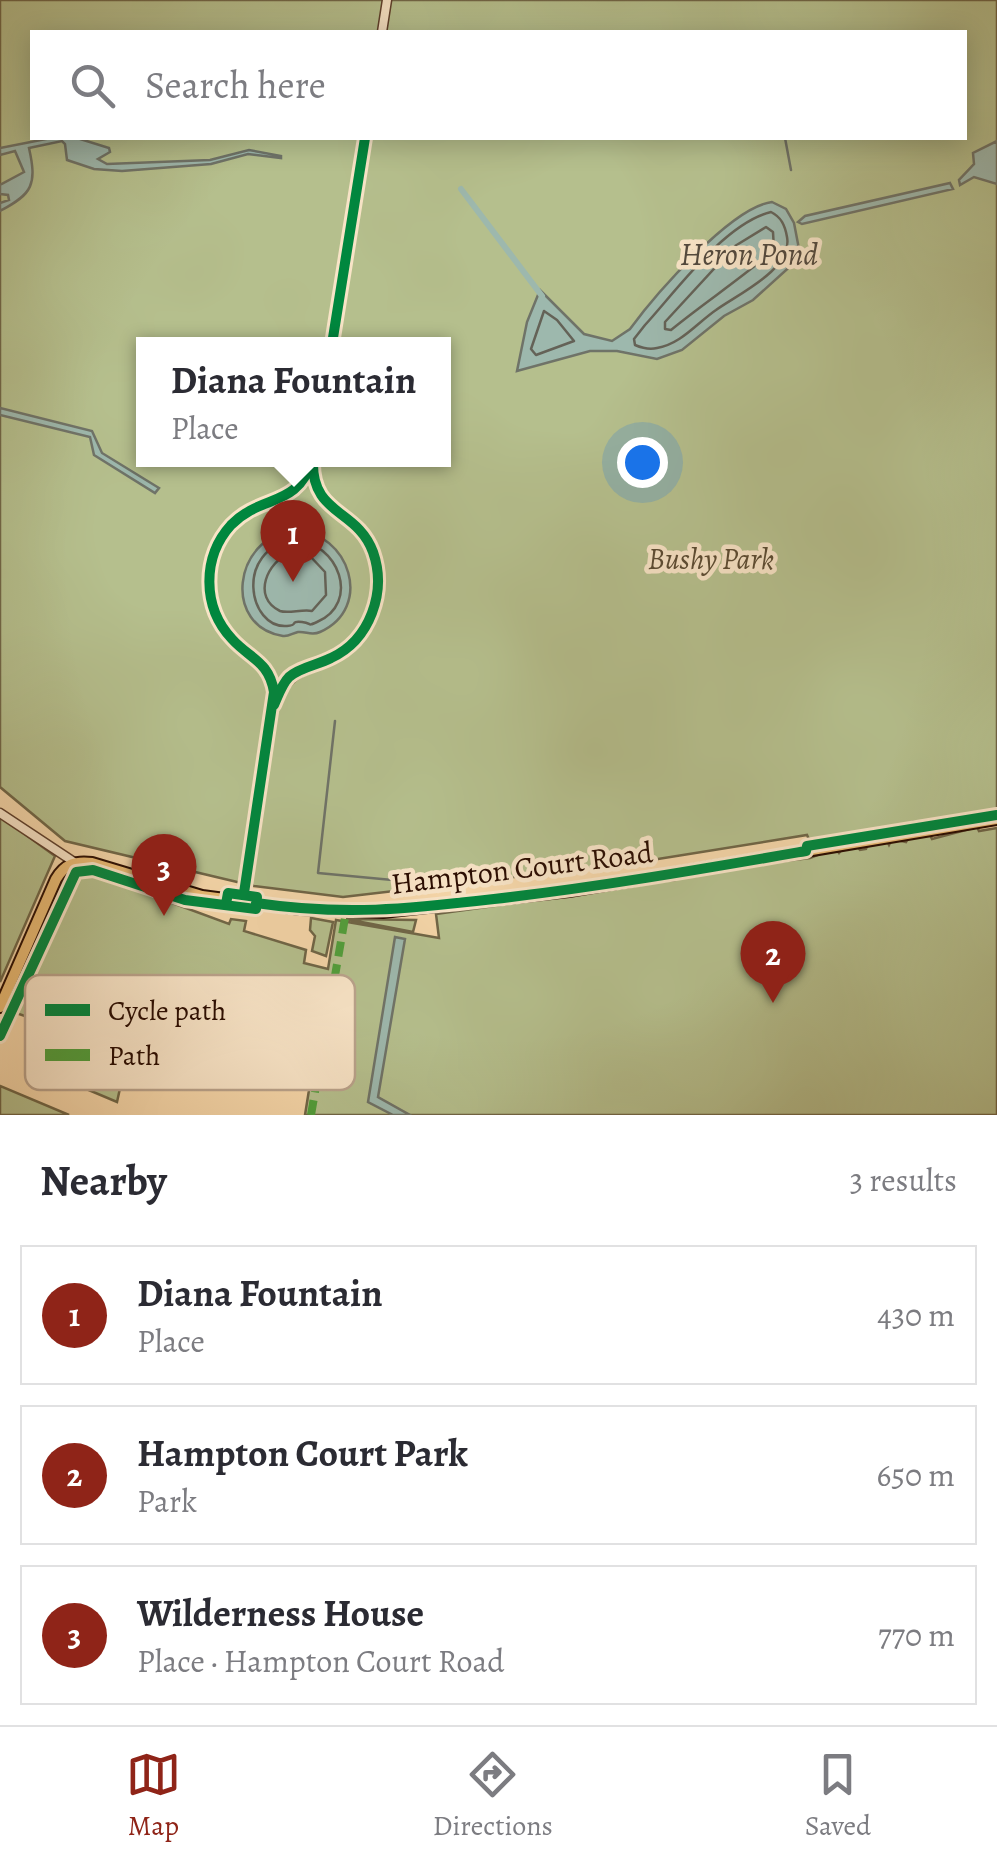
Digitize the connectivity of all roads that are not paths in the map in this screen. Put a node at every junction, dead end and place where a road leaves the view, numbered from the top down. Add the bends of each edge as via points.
1 (387, 0) edge
2 (382, 30) edge
3 (365, 140) edge
4 (333, 337) edge
5 (310, 467) edge
6 (313, 467) edge
7 (313, 483) junction
8 (302, 485) junction
9 (272, 681) junction
10 (284, 684) junction
11 (274, 704) junction
12 (0, 813) edge
13 (997, 818) edge
14 (74, 862) junction
15 (242, 902) junction
16 (0, 1007) edge

1 - 2 street
3 - 4 street
5 - 8 street
6 - 7 street
7 - 8 street
7 - 10 street via 370,545 378,595 356,640
8 - 9 street via 233,523 209,573 221,625
9 - 10 street
9 - 11 street
10 - 11 street
11 - 15 street
12 - 14 street
13 - 15 main road, Hampton Court Road via 569,891 346,912
14 - 15 main road, Hampton Court Road
14 - 16 main road via 56,879

